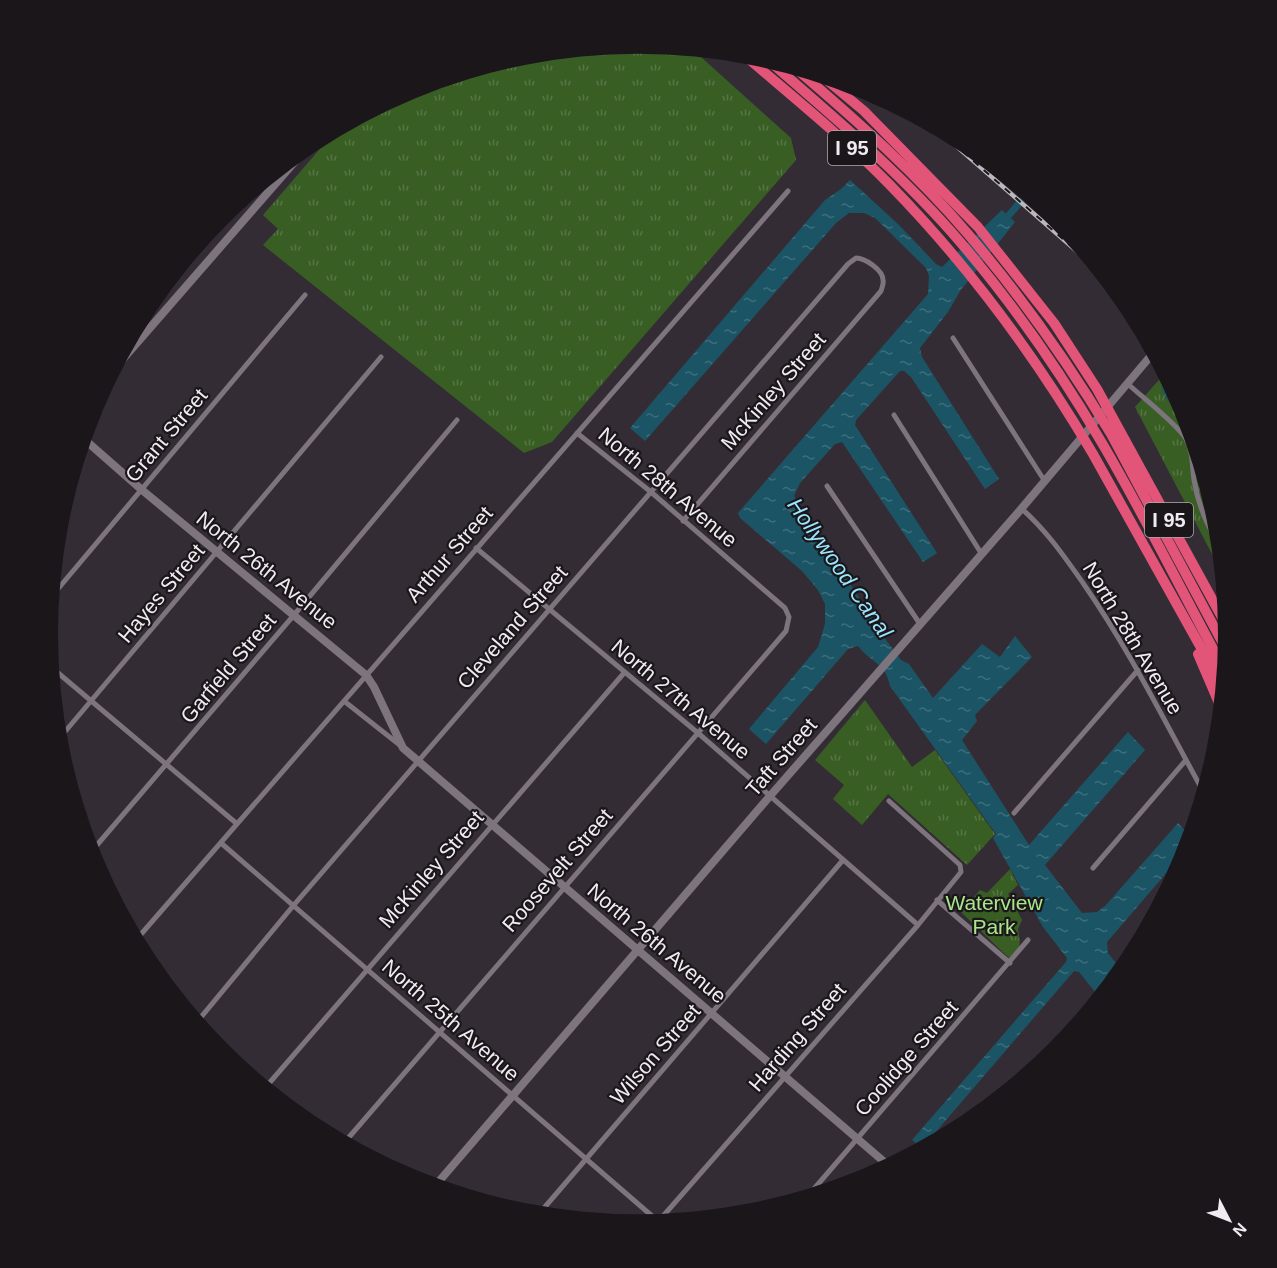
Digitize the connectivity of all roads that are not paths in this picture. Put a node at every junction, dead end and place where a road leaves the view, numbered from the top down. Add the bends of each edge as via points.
1 (757, 66) edge
2 (782, 72) edge
3 (809, 80) edge
4 (839, 90) edge
5 (281, 177) edge
6 (788, 191) dead end
7 (964, 238) junction
8 (883, 280) joint
9 (305, 296) dead end
10 (953, 338) dead end
11 (136, 344) edge
12 (381, 357) dead end
13 (1149, 358) edge
14 (1128, 384) junction
15 (1094, 394) junction
16 (894, 414) dead end
17 (457, 420) dead end
18 (1114, 430) junction
19 (577, 433) junction
20 (1184, 437) edge
21 (90, 445) edge
22 (1192, 460) edge
23 (1044, 480) junction
24 (827, 486) dead end
25 (142, 490) junction
26 (651, 492) junction
27 (1022, 508) junction
28 (683, 521) junction
29 (1208, 525) edge
30 (476, 548) junction
31 (217, 552) junction
32 (981, 553) junction
33 (61, 586) edge
34 (549, 610) junction
35 (1217, 611) edge
36 (294, 615) junction
37 (789, 616) joint
38 (920, 624) junction
39 (1191, 630) junction
40 (1218, 633) edge
41 (1217, 657) edge
42 (1138, 670) junction
43 (624, 673) junction
44 (60, 674) edge
45 (366, 675) junction
46 (1217, 676) edge
47 (1215, 696) edge
48 (92, 700) junction
49 (344, 700) junction
50 (67, 730) edge
51 (698, 733) junction
52 (403, 748) junction
53 (1186, 760) junction
54 (419, 761) junction
55 (167, 765) junction
56 (1199, 784) edge
57 (770, 796) junction
58 (889, 801) dead end
59 (1014, 813) dead end
60 (236, 823) junction
61 (491, 825) junction
62 (221, 843) junction
63 (98, 844) edge
64 (843, 860) junction
65 (1093, 868) dead end
66 (564, 888) junction
67 (937, 900) junction
68 (293, 906) junction
69 (918, 924) junction
70 (142, 933) edge
71 (1028, 940) dead end
72 (638, 952) junction
73 (1010, 963) junction
74 (367, 969) junction
75 (713, 1013) junction
76 (202, 1016) edge
77 (439, 1033) junction
78 (784, 1077) junction
79 (270, 1082) edge
80 (512, 1096) junction
81 (349, 1137) edge
82 (857, 1139) junction
83 (585, 1159) junction
84 (882, 1160) edge
85 (441, 1179) edge
86 (817, 1185) edge
87 (545, 1206) edge
88 (666, 1213) edge
89 (648, 1214) edge

1 - 39 highway, I 95 via 890,185 975,282 1025,347 1094,454
2 - 7 highway
3 - 7 highway via 885,148
4 - 15 highway, I 95 via 978,227 1054,323
5 - 11 street
6 - 19 street, Arthur Street
7 - 15 highway via 991,263
7 - 41 highway via 984,273 1082,409
8 - 26 street, Cleveland Street via 881,273 863,258 848,264
8 - 28 street, McKinley Street via 881,291
9 - 25 street, Grant Street
10 - 23 street
12 - 31 street, Hayes Street
13 - 14 street, Taft Street
14 - 20 street
14 - 23 street, Taft Street
15 - 18 highway, I 95
16 - 32 street
17 - 36 street, Garfield Street
18 - 35 highway, I 95
18 - 40 highway
19 - 26 street, North 28th Avenue
19 - 30 street, Arthur Street
21 - 25 street, North 26th Avenue
22 - 29 street via 1200,507
23 - 27 street, Taft Street
24 - 38 street
25 - 31 street, North 26th Avenue
25 - 33 street, Grant Street
26 - 28 street, North 28th Avenue
26 - 34 street, Cleveland Street
27 - 32 street, Taft Street
27 - 42 street, North 28th Avenue via 1100,607
28 - 37 street, North 28th Avenue via 785,608
30 - 34 street, North 27th Avenue
30 - 45 street, Arthur Street
31 - 36 street, North 26th Avenue
31 - 48 street, Hayes Street
32 - 38 street, Taft Street
34 - 43 street, North 27th Avenue
34 - 54 street, Cleveland Street
36 - 45 street, North 26th Avenue
36 - 55 street, Garfield Street
37 - 51 street, Roosevelt Street via 786,631
38 - 57 street, Taft Street
39 - 46 highway, I 95
39 - 47 highway
42 - 53 street, North 28th Avenue
42 - 59 street
43 - 51 street, North 27th Avenue
43 - 61 street, McKinley Street
44 - 48 street
45 - 49 street, Arthur Street
45 - 52 street, North 26th Avenue
48 - 50 street, Hayes Street
48 - 55 street
49 - 52 street, North 26th Avenue
49 - 60 street, Arthur Street
51 - 57 street, North 27th Avenue
51 - 66 street, Roosevelt Street
52 - 54 street, North 26th Avenue
53 - 56 street, North 28th Avenue
53 - 65 street
54 - 61 street, North 26th Avenue
54 - 68 street, Cleveland Street
55 - 60 street
55 - 63 street, Garfield Street
57 - 64 street, North 27th Avenue
57 - 72 street, Taft Street
58 - 67 street, Harding Street via 960,866 961,872
60 - 62 street, Arthur Street
61 - 66 street, North 26th Avenue
61 - 74 street, McKinley Street
62 - 68 street, North 25th Avenue
62 - 70 street, Arthur Street
64 - 69 street, North 27th Avenue
64 - 75 street, Wilson Street
66 - 72 street, North 26th Avenue
66 - 77 street, Roosevelt Street
67 - 69 street, Harding Street
67 - 73 street
68 - 74 street, North 25th Avenue
68 - 76 street, Cleveland Street
69 - 78 street, Harding Street
71 - 73 street, Coolidge Street
72 - 75 street, North 26th Avenue
72 - 80 street, Taft Street
73 - 82 street, Coolidge Street
74 - 77 street, North 25th Avenue
74 - 79 street, McKinley Street
75 - 78 street, North 26th Avenue
75 - 83 street, Wilson Street
77 - 80 street, North 25th Avenue
77 - 81 street, Roosevelt Street
78 - 82 street, North 26th Avenue
78 - 88 street, Harding Street
80 - 83 street, North 25th Avenue
80 - 85 street, Taft Street
82 - 84 street, North 26th Avenue
82 - 86 street, Coolidge Street
83 - 87 street, Wilson Street
83 - 89 street, North 25th Avenue

